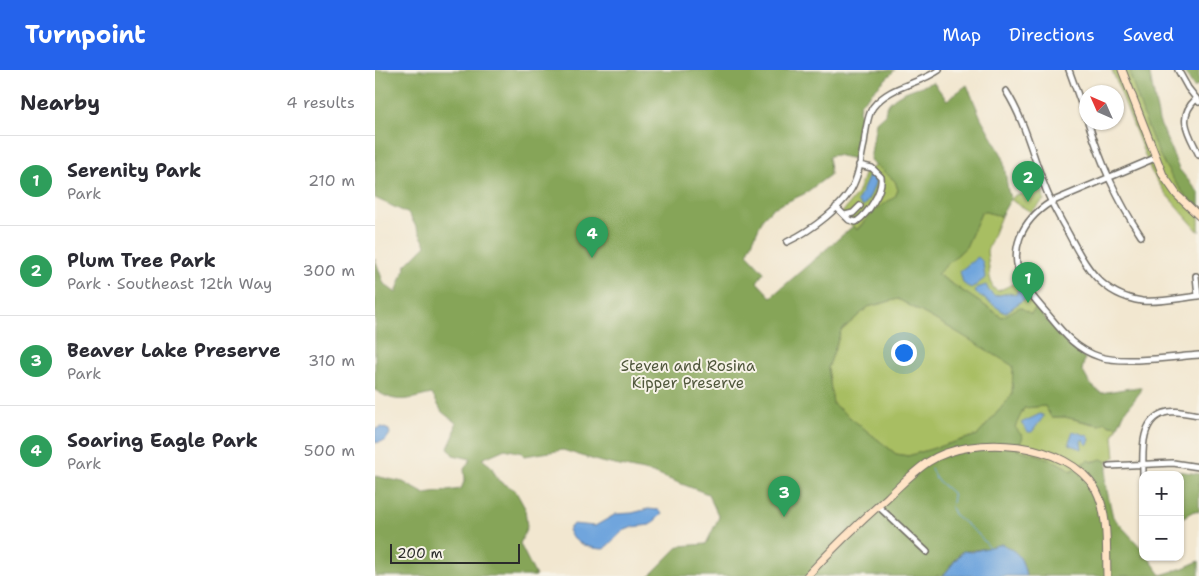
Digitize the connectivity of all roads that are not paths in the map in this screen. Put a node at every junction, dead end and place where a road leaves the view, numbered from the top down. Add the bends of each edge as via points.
1 (939, 70) edge
2 (1069, 70) edge
3 (1122, 70) edge
4 (1178, 70) edge
5 (1006, 91) dead end
6 (1079, 98) edge
7 (1198, 101) edge
8 (1090, 130) edge
9 (1199, 155) edge
10 (1155, 158) junction
11 (859, 165) junction
12 (1107, 177) junction
13 (1051, 202) junction
14 (860, 206) dead end
15 (836, 207) junction
16 (845, 216) junction
17 (1199, 216) edge
18 (1141, 236) dead end
19 (787, 242) dead end
20 (1196, 276) dead end
21 (1198, 296) edge
22 (1199, 355) edge
23 (1199, 415) edge
24 (1143, 464) junction
25 (1109, 466) dead end
26 (1199, 467) edge
27 (1143, 471) edge
28 (878, 506) junction
29 (927, 552) dead end
30 (807, 576) edge
31 (1107, 576) edge

1 - 11 street via 888,93 871,109
2 - 6 street
3 - 10 street
4 - 7 street
5 - 13 street via 1026,128
7 - 9 street via 1187,108 1185,118
8 - 12 street
10 - 12 street
10 - 17 street via 1177,195
11 - 15 street via 855,182
11 - 16 street via 873,168 881,177 881,184 862,218 854,222
12 - 13 street
12 - 18 street
13 - 21 street via 1088,268 1108,288 1124,296 1152,302
13 - 22 street via 1036,212 1025,226 1017,254 1021,278 1031,294 1073,342 1091,354 1115,360
14 - 16 street
15 - 16 street
15 - 19 street via 800,236
20 - 21 street
23 - 24 street via 1165,412 1156,418 1144,436
24 - 25 street
24 - 26 street via 1173,463
24 - 27 street
28 - 29 street
28 - 30 street
28 - 31 street via 929,462 947,453 993,445 1034,450 1058,458 1081,472 1095,490 1104,517

